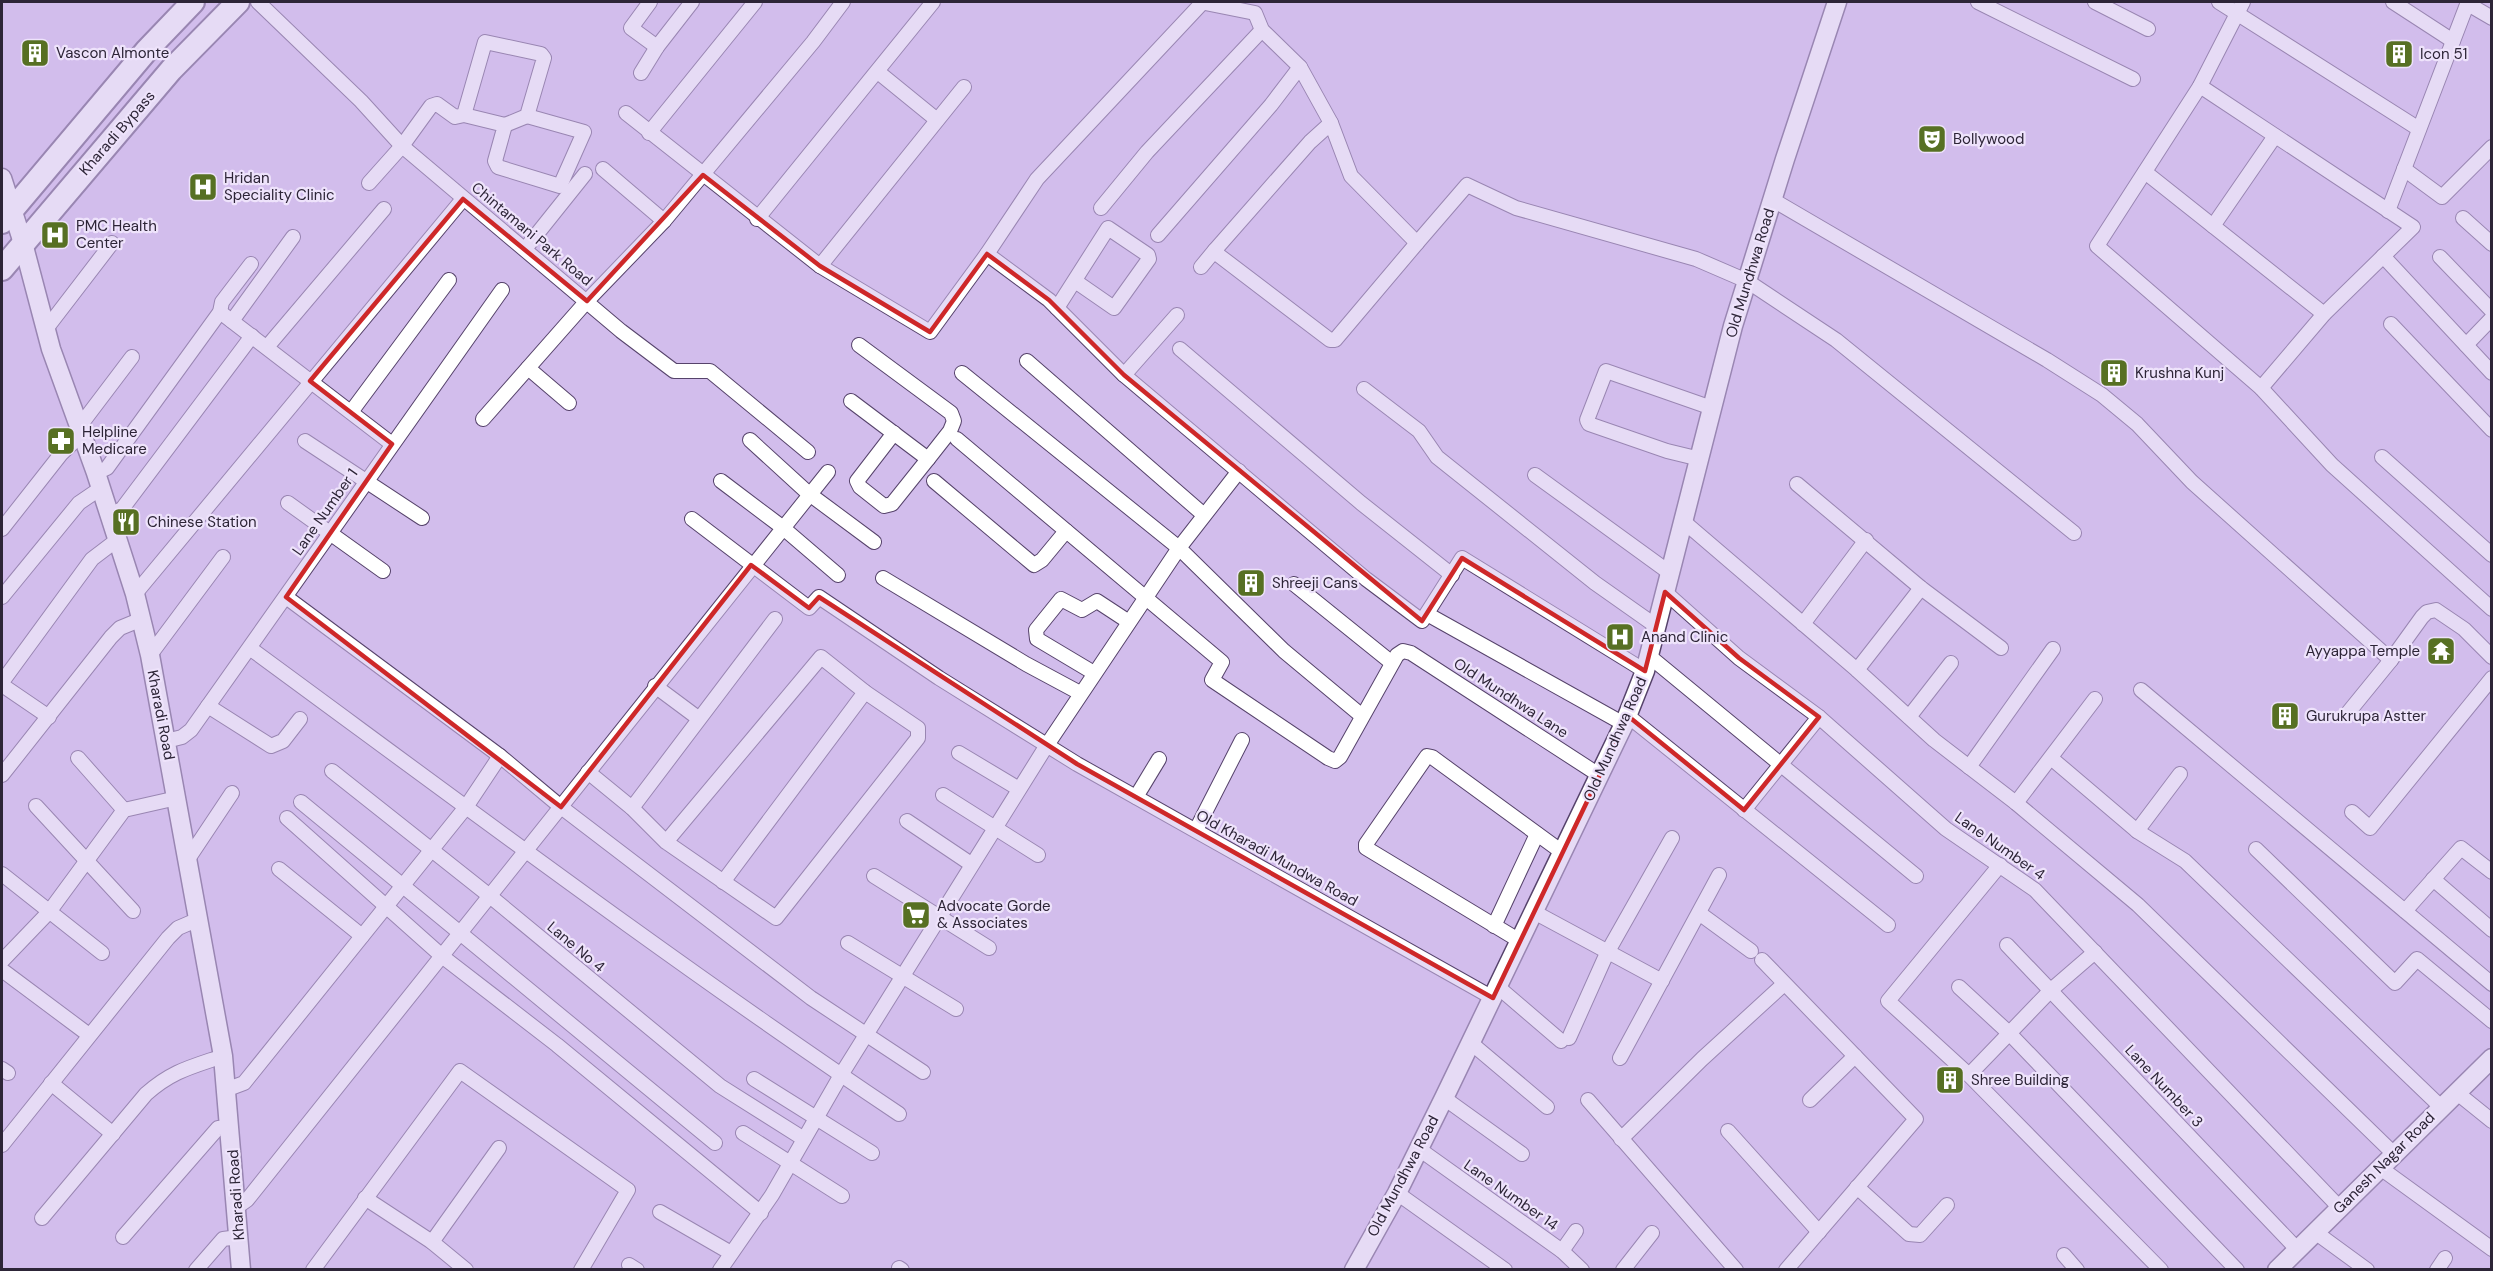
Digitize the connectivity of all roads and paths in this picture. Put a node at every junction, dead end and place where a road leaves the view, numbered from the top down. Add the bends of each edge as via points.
1 (193, 2) edge
2 (238, 2) edge
3 (258, 2) edge
4 (650, 2) edge
5 (692, 2) edge
6 (755, 2) edge
7 (843, 2) edge
8 (933, 2) edge
9 (1202, 2) edge
10 (1838, 2) edge
11 (1978, 2) edge
12 (2096, 2) edge
13 (2219, 2) edge
14 (2393, 2) edge
15 (2468, 3) edge
16 (2241, 7) edge
17 (2492, 18) edge
18 (2148, 29) dead end
19 (1262, 30) junction
20 (2453, 41) junction
21 (657, 47) junction
22 (1300, 67) junction
23 (878, 72) junction
24 (641, 73) dead end
25 (2133, 79) dead end
26 (2200, 86) junction
27 (964, 87) dead end
28 (626, 113) dead end
29 (464, 115) junction
30 (527, 116) junction
31 (937, 120) junction
32 (1331, 123) junction
33 (505, 125) junction
34 (2420, 129) junction
35 (649, 133) junction
36 (2275, 136) junction
37 (402, 146) junction
38 (2492, 147) edge
39 (603, 169) dead end
40 (2404, 169) junction
41 (2145, 172) junction
42 (585, 174) dead end
43 (703, 176) junction
44 (2, 178) edge
45 (369, 183) dead end
46 (463, 199) junction
47 (1773, 200) junction
48 (1101, 208) dead end
49 (384, 209) dead end
50 (2388, 211) junction
51 (7, 216) edge
52 (2463, 218) dead end
53 (757, 219) junction
54 (664, 221) junction
55 (2213, 226) junction
56 (1158, 235) dead end
57 (292, 237) dead end
58 (23, 243) junction
59 (112, 243) dead end
60 (1417, 243) junction
61 (2492, 244) edge
62 (525, 249) junction
63 (1215, 250) junction
64 (987, 254) junction
65 (2383, 256) junction
66 (2440, 257) dead end
67 (251, 264) dead end
68 (820, 266) junction
69 (1200, 267) dead end
70 (2, 269) edge
71 (449, 280) dead end
72 (1075, 281) junction
73 (1747, 281) junction
74 (502, 290) dead end
75 (587, 301) junction
76 (1057, 308) junction
77 (2492, 311) edge
78 (2324, 314) junction
79 (1177, 315) dead end
80 (226, 316) junction
81 (2492, 318) edge
82 (2391, 324) dead end
83 (46, 329) junction
84 (252, 336) junction
85 (859, 345) dead end
86 (2466, 345) junction
87 (267, 347) junction
88 (1180, 349) dead end
89 (132, 357) dead end
90 (1027, 361) dead end
91 (528, 368) junction
92 (962, 373) dead end
93 (2492, 373) edge
94 (1124, 375) junction
95 (310, 381) junction
96 (2261, 388) junction
97 (1364, 389) dead end
98 (851, 401) dead end
99 (569, 404) dead end
100 (1712, 408) junction
101 (351, 412) junction
102 (483, 419) dead end
103 (81, 430) junction
104 (2492, 430) edge
105 (894, 433) junction
106 (957, 439) dead end
107 (750, 440) dead end
108 (305, 441) dead end
109 (392, 444) junction
110 (808, 452) dead end
111 (2382, 457) dead end
112 (928, 459) junction
113 (1700, 459) junction
114 (828, 471) dead end
115 (1239, 471) junction
116 (1535, 475) dead end
117 (99, 481) junction
118 (366, 481) junction
119 (721, 481) dead end
120 (934, 481) dead end
121 (1797, 484) dead end
122 (808, 493) junction
123 (288, 503) dead end
124 (110, 515) junction
125 (1204, 515) junction
126 (422, 518) dead end
127 (692, 519) dead end
128 (1683, 521) junction
129 (782, 527) junction
130 (2, 529) edge
131 (1066, 531) junction
132 (2074, 533) dead end
133 (330, 534) junction
134 (117, 540) junction
135 (1866, 540) junction
136 (874, 542) dead end
137 (1179, 548) junction
138 (2492, 555) edge
139 (223, 557) dead end
140 (751, 565) junction
141 (383, 571) dead end
142 (1670, 573) junction
143 (838, 575) dead end
144 (1452, 575) junction
145 (883, 578) dead end
146 (1294, 584) dead end
147 (1922, 588) junction
148 (1665, 592) junction
149 (135, 594) junction
150 (2, 597) edge
151 (286, 597) junction
152 (1145, 599) junction
153 (2492, 609) edge
154 (1427, 614) junction
155 (142, 619) junction
156 (775, 619) dead end
157 (1129, 622) junction
158 (1803, 624) junction
159 (1656, 626) junction
160 (2001, 648) dead end
161 (250, 649) junction
162 (2053, 649) dead end
163 (150, 655) junction
164 (2492, 657) edge
165 (2391, 660) junction
166 (1392, 663) junction
167 (1951, 663) dead end
168 (1647, 664) junction
169 (1857, 670) junction
170 (1094, 673) junction
171 (2492, 678) edge
172 (2, 683) edge
173 (655, 686) junction
174 (2141, 690) dead end
175 (864, 692) junction
176 (1080, 693) junction
177 (2095, 699) dead end
178 (208, 706) junction
179 (2347, 714) dead end
180 (1362, 716) junction
181 (49, 717) junction
182 (1819, 717) junction
183 (1909, 717) junction
184 (698, 718) junction
185 (300, 719) dead end
186 (1626, 720) junction
187 (1242, 740) dead end
188 (166, 741) junction
189 (1047, 745) junction
190 (959, 753) dead end
191 (500, 756) junction
192 (78, 758) dead end
193 (2051, 758) junction
194 (1159, 759) dead end
195 (1781, 764) junction
196 (1969, 767) junction
197 (332, 771) dead end
198 (588, 772) junction
199 (2180, 774) dead end
200 (2, 775) edge
201 (1599, 775) junction
202 (1019, 789) junction
203 (232, 793) dead end
204 (943, 795) dead end
205 (1136, 797) junction
206 (177, 798) junction
207 (301, 802) dead end
208 (2016, 803) junction
209 (36, 807) dead end
210 (466, 807) junction
211 (561, 807) junction
212 (632, 808) junction
213 (124, 810) junction
214 (1744, 810) junction
215 (2352, 812) dead end
216 (287, 818) dead end
217 (907, 821) dead end
218 (994, 827) junction
219 (1196, 831) junction
220 (2137, 831) junction
221 (1537, 834) junction
222 (1672, 838) dead end
223 (666, 842) junction
224 (2256, 849) dead end
225 (431, 850) junction
226 (527, 851) junction
227 (1562, 852) junction
228 (1038, 855) dead end
229 (188, 859) junction
230 (87, 861) junction
231 (971, 864) junction
232 (2000, 865) junction
233 (279, 869) dead end
234 (2492, 872) edge
235 (2, 874) edge
236 (1719, 875) dead end
237 (874, 876) dead end
238 (1916, 876) dead end
239 (2433, 879) junction
240 (723, 882) junction
241 (403, 885) junction
242 (491, 897) junction
243 (386, 907) junction
244 (133, 911) dead end
245 (2405, 911) junction
246 (49, 912) junction
247 (1534, 912) junction
248 (1698, 914) junction
249 (940, 916) junction
250 (199, 919) junction
251 (1888, 925) dead end
252 (1494, 926) junction
253 (2492, 930) edge
254 (462, 933) junction
255 (362, 936) junction
256 (1520, 941) junction
257 (848, 943) dead end
258 (2007, 945) dead end
259 (989, 948) dead end
260 (2095, 952) junction
261 (102, 953) dead end
262 (1607, 954) junction
263 (443, 957) junction
264 (2, 961) edge
265 (2, 970) edge
266 (903, 977) junction
267 (1662, 981) junction
268 (1784, 984) junction
269 (2492, 984) edge
270 (1959, 987) dead end
271 (2051, 990) junction
272 (1495, 992) junction
273 (956, 1010) dead end
274 (2492, 1022) edge
275 (2009, 1033) junction
276 (867, 1034) junction
277 (89, 1035) junction
278 (1471, 1043) junction
279 (223, 1056) junction
280 (1855, 1056) junction
281 (1620, 1058) dead end
282 (2492, 1058) edge
283 (923, 1072) dead end
284 (841, 1075) junction
285 (1968, 1075) junction
286 (754, 1079) dead end
287 (51, 1083) junction
288 (228, 1089) junction
289 (2456, 1092) junction
290 (1444, 1098) junction
291 (1588, 1100) dead end
292 (1810, 1100) dead end
293 (1547, 1107) dead end
294 (2441, 1107) junction
295 (899, 1114) dead end
296 (816, 1118) junction
297 (2492, 1121) edge
298 (230, 1127) junction
299 (1728, 1131) dead end
300 (742, 1133) dead end
301 (113, 1134) junction
302 (804, 1139) junction
303 (1621, 1139) junction
304 (715, 1143) dead end
305 (2, 1145) edge
306 (499, 1148) dead end
307 (1419, 1149) junction
308 (2393, 1153) junction
309 (872, 1154) dead end
310 (1522, 1154) dead end
311 (790, 1163) junction
312 (2379, 1167) junction
313 (1857, 1187) junction
314 (1396, 1193) junction
315 (842, 1196) dead end
316 (365, 1198) junction
317 (1947, 1205) dead end
318 (237, 1207) junction
319 (2339, 1207) junction
320 (660, 1212) dead end
321 (760, 1213) junction
322 (42, 1218) dead end
323 (1576, 1231) dead end
324 (1819, 1232) junction
325 (2315, 1232) junction
326 (1652, 1233) dead end
327 (239, 1237) junction
328 (123, 1238) dead end
329 (432, 1242) junction
330 (2297, 1249) junction
331 (2492, 1249) edge
332 (1562, 1251) junction
333 (731, 1253) junction
334 (2064, 1255) dead end
335 (1360, 1267) edge
336 (196, 1269) edge
337 (241, 1269) edge
338 (313, 1269) edge
339 (466, 1269) edge
340 (581, 1269) edge
341 (720, 1269) edge
342 (1505, 1269) edge
343 (1582, 1269) edge
344 (1623, 1269) edge
345 (1736, 1269) edge
346 (1786, 1269) edge
347 (2077, 1269) edge
348 (2161, 1269) edge
349 (2237, 1269) edge
350 (2277, 1269) edge
351 (2367, 1269) edge

1 - 51 highway, Kharadi Bypass via 147,50
2 - 58 highway, Kharadi Bypass via 171,70
3 - 37 street, Chintamani Park Road
4 - 21 street via 631,28
5 - 21 street
6 - 35 street
7 - 43 street
8 - 23 street
9 - 19 street via 1255,13
9 - 64 street via 1037,179
10 - 47 street, Old Mundhwa Road
11 - 25 street
12 - 18 street
13 - 16 street
14 - 20 street
15 - 17 street
15 - 20 street
16 - 26 street
16 - 34 street
19 - 22 street
19 - 48 street via 1147,152
20 - 34 street
21 - 24 street
22 - 32 street
22 - 56 street
23 - 31 street
23 - 53 street
26 - 36 street
26 - 41 street
27 - 31 street
28 - 35 street
29 - 30 street via 482,45 488,41 544,58
29 - 33 street
29 - 37 street via 455,117 434,104
30 - 33 street
30 - 33 street via 585,132 560,186 498,167 495,161
31 - 68 street
32 - 60 street via 1351,176
32 - 63 street
34 - 40 street
35 - 43 street
36 - 50 street
36 - 55 street
37 - 45 street
37 - 46 street, Chintamani Park Road
38 - 40 street via 2442,197
39 - 54 street
40 - 50 street
41 - 55 street
41 - 96 street via 2097,246
42 - 62 street
43 - 53 street
43 - 54 street
44 - 51 street, Kharadi Road
46 - 62 street, Chintamani Park Road
46 - 95 street
47 - 73 street, Old Mundhwa Road
47 - 165 street via 2102,395 2137,424 2192,482
49 - 87 street
50 - 65 street via 2413,227
51 - 58 street, Kharadi Road
52 - 61 street
53 - 68 street
54 - 75 street
55 - 78 street
57 - 80 street
58 - 70 highway, Kharadi Bypass
58 - 83 street, Kharadi Road
59 - 83 street
60 - 63 street via 1335,340 1311,326
60 - 73 street via 1467,185 1516,208 1696,259
62 - 75 street, Chintamani Park Road
63 - 69 street
64 - 68 street via 930,332
64 - 76 street
65 - 78 street
65 - 86 street
66 - 77 street
67 - 80 street via 222,302
71 - 101 street
72 - 72 street via 1108,228 1148,255 1149,259 1114,308
72 - 76 street
73 - 100 street, Old Mundhwa Road
73 - 132 street via 1836,340
74 - 109 street, Lane Number 1
75 - 91 street
75 - 110 street, Chintamani Park Road via 674,371 710,371
76 - 94 street
78 - 96 street
79 - 94 street
80 - 84 street
80 - 117 street
81 - 86 street
82 - 104 street
83 - 103 street, Kharadi Road
84 - 87 street
84 - 124 street via 122,509
85 - 112 street via 951,412 954,420 950,431
86 - 93 street
87 - 95 street
88 - 144 street
89 - 103 street
90 - 125 street
91 - 99 street
91 - 102 street
92 - 137 street
94 - 115 street
95 - 101 street
95 - 149 street
96 - 153 street via 2332,465
97 - 159 street via 1419,431 1437,457 1595,583
98 - 105 street
100 - 113 street, Old Mundhwa Road
100 - 113 street via 1606,371 1587,420 1600,428
101 - 109 street
103 - 117 street, Kharadi Road
103 - 130 street
105 - 112 street
105 - 112 street via 857,481 876,500 884,506 892,504
106 - 131 street
107 - 122 street
108 - 118 street
109 - 118 street, Lane Number 1
111 - 138 street
113 - 128 street, Old Mundhwa Road
114 - 122 street
115 - 125 street
115 - 154 street via 1366,579 1422,621
116 - 142 street
117 - 124 street, Kharadi Road
117 - 150 street
118 - 126 street
118 - 133 street, Lane Number 1
119 - 129 street
120 - 131 street via 1034,565
121 - 135 street
122 - 129 street
122 - 136 street
123 - 133 street
124 - 134 street, Kharadi Road
125 - 137 street
127 - 140 street
128 - 142 street, Old Mundhwa Road
128 - 158 street
129 - 140 street
129 - 143 street
131 - 152 street
133 - 141 street
133 - 151 street, Lane Number 1
134 - 149 street, Kharadi Road
134 - 172 street via 92,559
135 - 147 street
135 - 158 street
137 - 152 street
137 - 180 street via 1284,651
139 - 163 street
140 - 173 street
140 - 189 street, Old Kharadi Mundwa Road via 809,608 819,597
142 - 148 street, Old Mundhwa Road
144 - 154 street
144 - 168 street via 1462,558
145 - 176 street
146 - 166 street
147 - 160 street
147 - 169 street
148 - 159 street, Old Mundhwa Road
148 - 182 street, Lane Number 4 via 1739,658
149 - 155 street, Kharadi Road
151 - 161 street, Lane Number 1
151 - 191 street
152 - 157 street
152 - 180 street via 1222,662 1212,680 1328,758 1335,761 1340,757
154 - 186 street
155 - 163 street, Kharadi Road
155 - 181 street via 120,628 111,637
156 - 184 street
157 - 170 street
157 - 170 street via 1097,601 1082,610 1061,599 1036,630 1037,639
158 - 169 street
159 - 168 street, Old Mundhwa Road
161 - 178 street, Lane Number 1
161 - 210 street
162 - 196 street
163 - 188 street, Kharadi Road
164 - 165 street via 2464,629 2436,610 2422,617
165 - 179 street
166 - 180 street
166 - 201 street, Old Mundhwa Lane via 1403,651 1411,653
167 - 183 street
168 - 186 street, Old Mundhwa Road
168 - 195 street
169 - 183 street
170 - 176 street
171 - 215 street via 2370,828
172 - 181 street
173 - 184 street
173 - 198 street
174 - 245 street
175 - 223 street via 820,657
175 - 240 street
175 - 240 street via 918,728 918,738 776,918
176 - 189 street
177 - 193 street
178 - 185 street via 271,746 283,741
178 - 188 street, Lane Number 1 via 191,730
181 - 200 street
182 - 195 street
182 - 232 street, Lane Number 4 via 1946,829
183 - 196 street
184 - 212 street
186 - 201 street, Old Mundhwa Road
186 - 214 street
187 - 219 street
188 - 206 street, Kharadi Road
189 - 202 street
189 - 205 street, Old Kharadi Mundwa Road
190 - 202 street
191 - 210 street
191 - 211 street
192 - 213 street
193 - 208 street
193 - 220 street
194 - 205 street
195 - 214 street
195 - 238 street
196 - 208 street
197 - 225 street, Lane No 4
198 - 211 street
198 - 212 street
199 - 220 street
201 - 227 street, Old Mundhwa Road
202 - 218 street
203 - 229 street
204 - 218 street
205 - 219 street, Old Kharadi Mundwa Road
206 - 213 street
206 - 229 street, Kharadi Road
207 - 241 street
208 - 308 street via 2138,905
209 - 230 street
210 - 225 street
210 - 226 street
211 - 226 street
211 - 276 street via 811,998
212 - 223 street
213 - 230 street
214 - 251 street
216 - 243 street
217 - 231 street
218 - 228 street
218 - 231 street
219 - 272 street, Old Kharadi Mundwa Road
220 - 294 street via 2185,861
221 - 227 street
221 - 252 street
221 - 252 street via 1427,756 1365,844
222 - 262 street
223 - 240 street
224 - 274 street via 2395,983 2417,959
225 - 241 street
225 - 242 street, Lane No 4
226 - 242 street
226 - 284 street via 778,1034
227 - 247 street, Old Mundhwa Road
229 - 250 street, Kharadi Road
230 - 244 street
230 - 246 street
231 - 249 street
232 - 260 street, Lane Number 4 via 2035,890
232 - 285 street via 1888,1001
233 - 255 street
234 - 239 street via 2461,848
235 - 246 street
236 - 248 street
237 - 249 street
239 - 245 street
239 - 253 street
241 - 243 street
241 - 254 street
242 - 254 street
242 - 302 street, Lane No 4 via 720,1086
243 - 255 street
243 - 263 street
245 - 269 street
246 - 261 street
246 - 264 street
247 - 256 street, Old Mundhwa Road
247 - 262 street
248 - 267 street
248 - 268 street via 1756,955
249 - 259 street
249 - 266 street
250 - 277 street via 178,928 168,938
250 - 279 street, Kharadi Road
252 - 256 street
254 - 263 street
254 - 304 street
255 - 288 street via 244,1083
256 - 272 street, Old Mundhwa Road
257 - 266 street
258 - 271 street, Lane Number 3
260 - 271 street
260 - 319 street, Lane Number 4
262 - 267 street
262 - 272 street, Old Kharadi Mundwa Road via 1565,1040
263 - 318 street via 247,1200
263 - 321 street via 557,1045
265 - 277 street
266 - 273 street
266 - 276 street
267 - 281 street
268 - 280 street
268 - 303 street
270 - 275 street
271 - 275 street
271 - 330 street, Lane Number 3
272 - 278 street, Old Mundhwa Road
275 - 285 street
275 - 349 street
276 - 283 street
276 - 284 street
277 - 287 street
278 - 290 street, Old Mundhwa Road
278 - 293 street
279 - 288 street, Kharadi Road
279 - 301 street via 172,1073 146,1094
280 - 292 street
280 - 313 street via 1916,1119
282 - 289 street, Ganesh Nagar Road
284 - 295 street
284 - 296 street
285 - 348 street
286 - 296 street
287 - 301 street
287 - 305 street
288 - 298 street, Kharadi Road
289 - 294 street, Ganesh Nagar Road
289 - 297 street
290 - 307 street, Old Mundhwa Road
290 - 310 street
291 - 303 street
294 - 308 street, Ganesh Nagar Road
296 - 302 street
296 - 309 street
298 - 318 street, Kharadi Road
298 - 328 street via 218,1128
299 - 324 street
300 - 311 street
301 - 322 street
302 - 311 street
303 - 345 street
306 - 329 street
307 - 314 street, Old Mundhwa Road
307 - 332 street, Lane Number 14
308 - 312 street, Ganesh Nagar Road
311 - 315 street
311 - 321 street
312 - 319 street, Ganesh Nagar Road
312 - 331 street
313 - 317 street via 1909,1234 1920,1235
313 - 324 street
314 - 335 street, Old Mundhwa Road
314 - 342 street
316 - 329 street
316 - 338 street
316 - 340 street via 460,1071 628,1190
318 - 327 street, Kharadi Road
319 - 325 street, Ganesh Nagar Road
320 - 333 street
321 - 333 street
323 - 332 street
324 - 346 street
325 - 330 street, Ganesh Nagar Road
325 - 351 street
326 - 344 street
327 - 336 street via 223,1239
327 - 337 street, Kharadi Road
329 - 339 street
330 - 350 street, Ganesh Nagar Road
332 - 343 street, Lane Number 14
333 - 341 street
334 - 347 street

